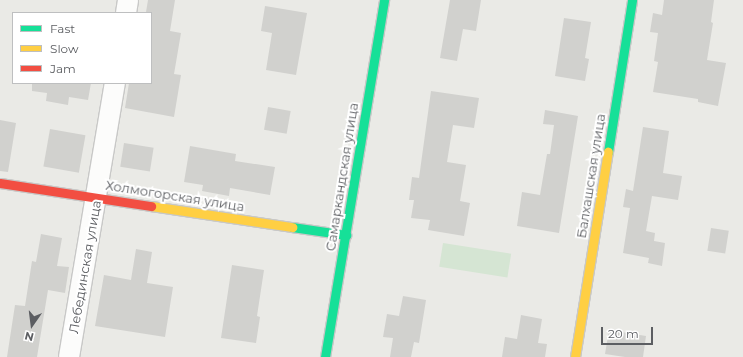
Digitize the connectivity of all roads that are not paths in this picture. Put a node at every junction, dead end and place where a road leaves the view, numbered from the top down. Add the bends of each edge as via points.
1 (128, 0) edge
2 (384, 0) edge
3 (632, 0) edge
4 (126, 12) edge
5 (115, 84) edge
6 (0, 183) edge
7 (97, 198) junction
8 (346, 235) junction
9 (69, 357) edge
10 (325, 357) edge
11 (575, 357) edge

1 - 4 street
2 - 8 street, Самаркандская улица
3 - 11 street, Балхашская улица
5 - 7 street, Лебединская улица
6 - 7 street, Холмогорская улица
7 - 8 street, Холмогорская улица
7 - 9 street, Лебединская улица
8 - 10 street, Самаркандская улица

